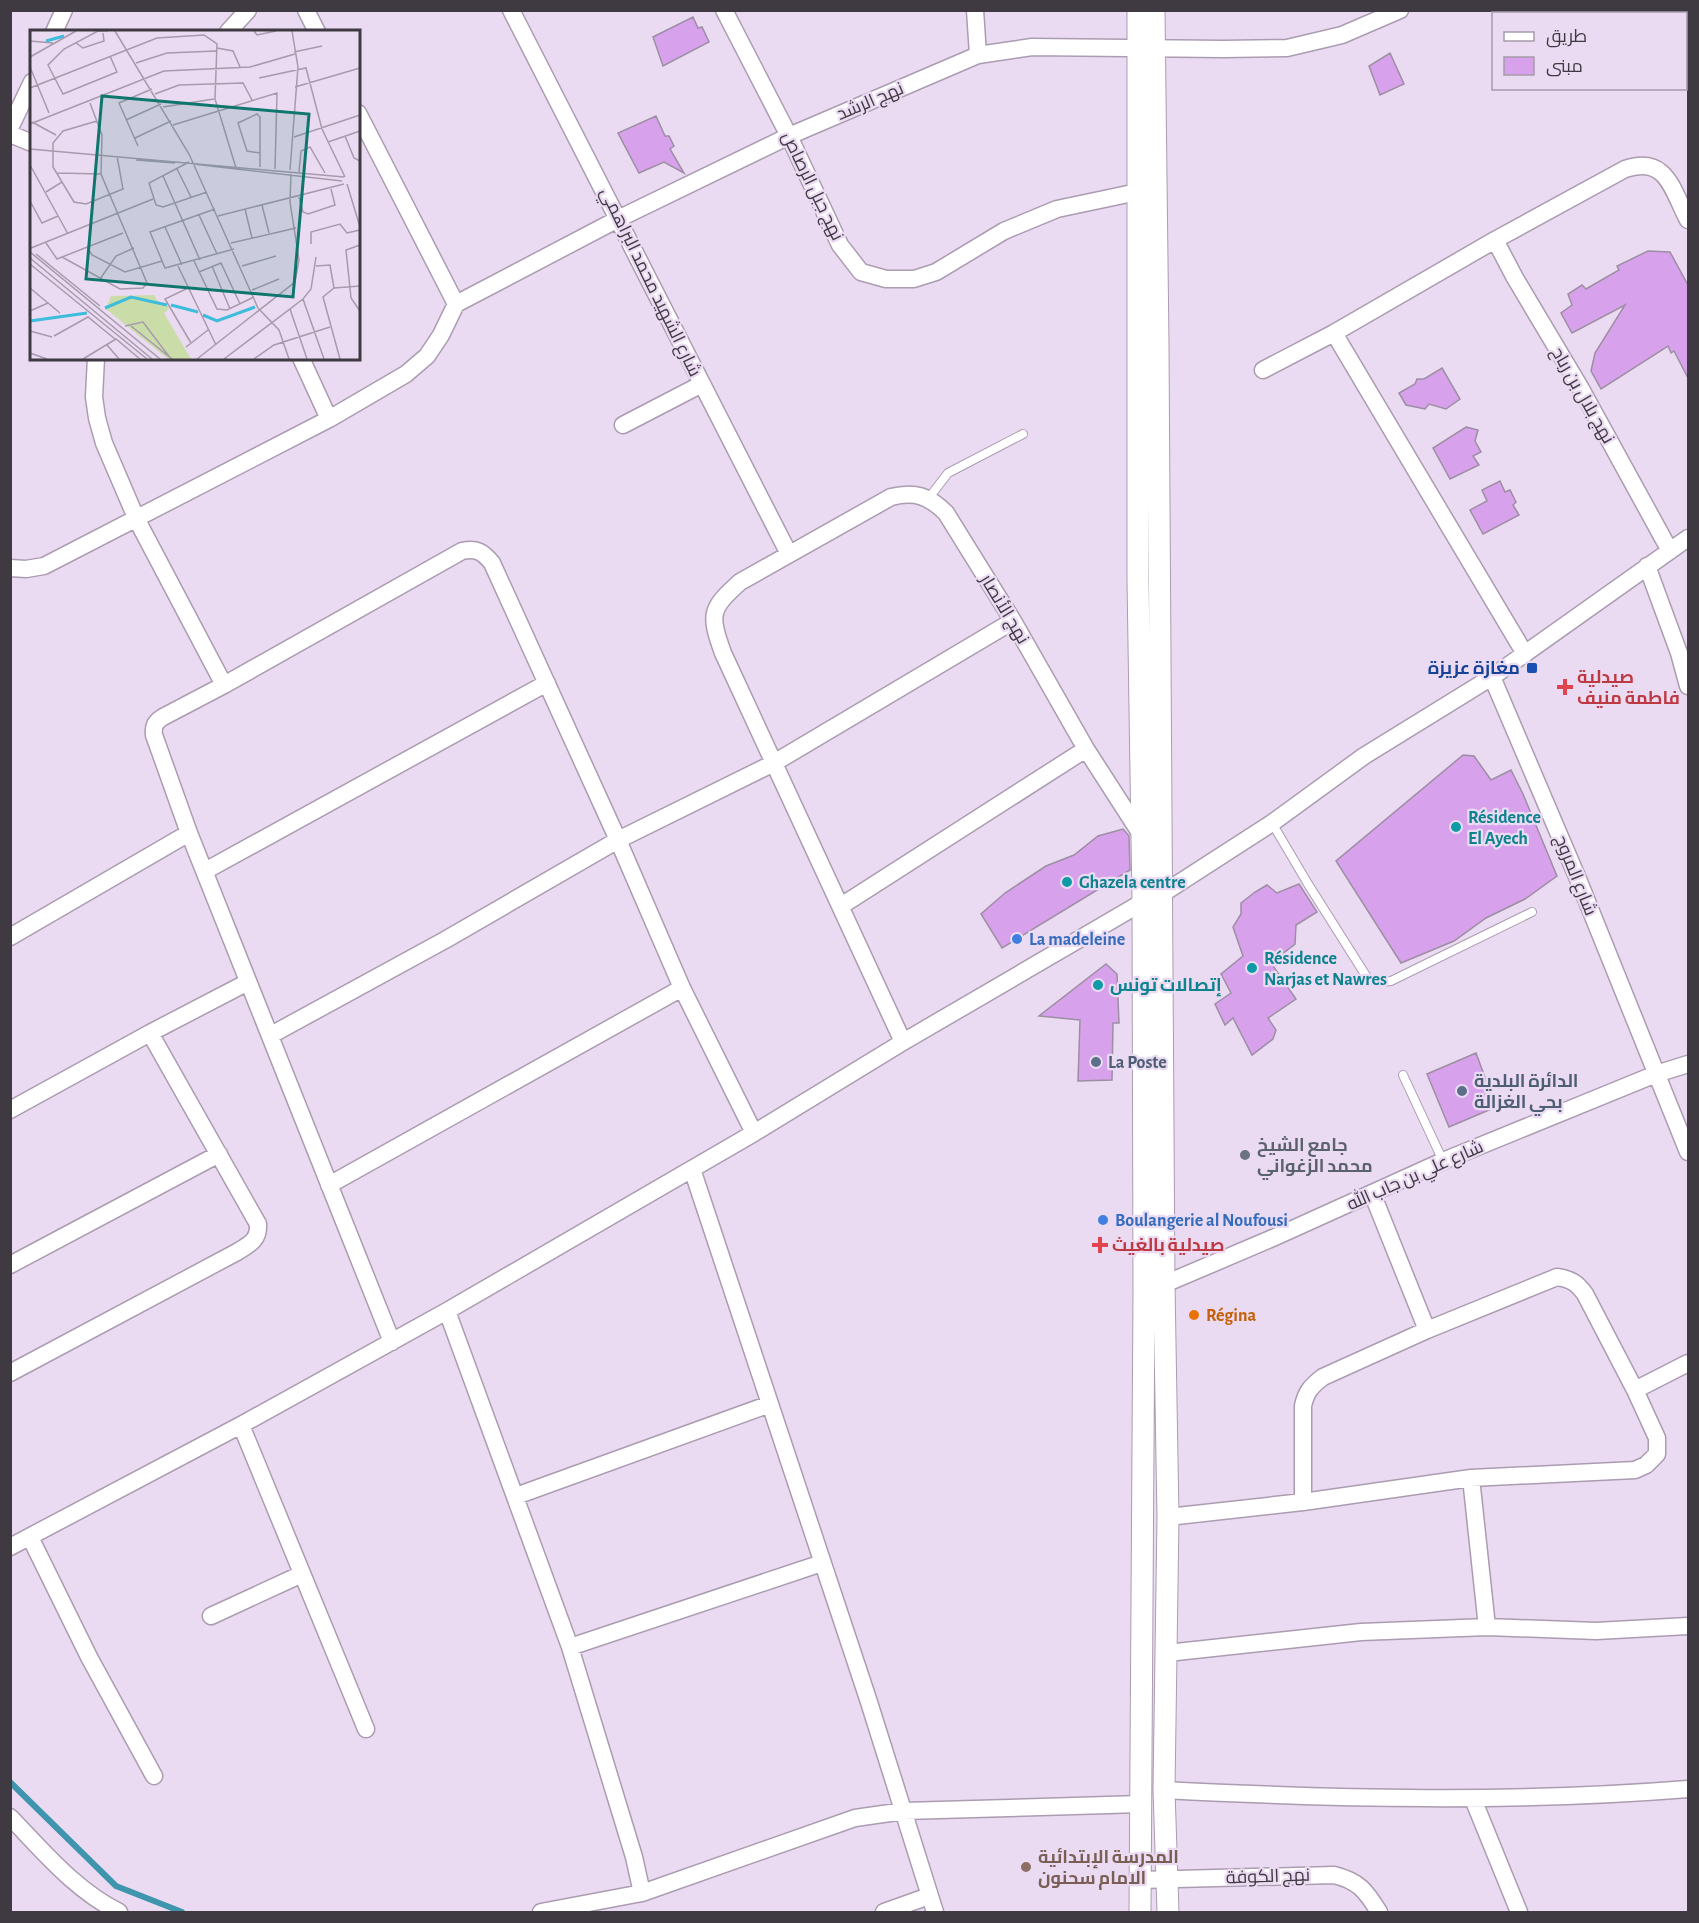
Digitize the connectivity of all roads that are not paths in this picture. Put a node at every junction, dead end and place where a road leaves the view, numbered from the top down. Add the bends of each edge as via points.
1 (64, 10) edge
2 (248, 10) edge
3 (306, 10) edge
4 (511, 10) edge
5 (724, 10) edge
6 (975, 10) edge
7 (1138, 10) edge
8 (1154, 10) edge
9 (1400, 10) edge
10 (55, 30) edge
11 (230, 30) edge
12 (316, 30) edge
13 (1145, 47) junction
14 (978, 55) junction
15 (30, 86) edge
16 (360, 117) edge
17 (10, 128) edge
18 (10, 134) edge
19 (789, 135) junction
20 (30, 142) edge
21 (1147, 190) junction
22 (620, 218) junction
23 (1689, 220) edge
24 (1495, 240) junction
25 (456, 304) junction
26 (1334, 333) junction
27 (96, 360) edge
28 (301, 360) edge
29 (1263, 370) dead end
30 (702, 384) junction
31 (329, 419) junction
32 (623, 425) dead end
33 (1023, 434) dead end
34 (928, 499) junction
35 (136, 520) junction
36 (1689, 538) edge
37 (1670, 551) junction
38 (789, 554) junction
39 (1647, 566) junction
40 (10, 568) edge
41 (1013, 621) junction
42 (1525, 654) junction
43 (1492, 677) junction
44 (547, 683) junction
45 (224, 685) junction
46 (1689, 686) edge
47 (1086, 749) junction
48 (774, 763) junction
49 (1272, 823) junction
50 (189, 832) junction
51 (1142, 837) junction
52 (618, 840) junction
53 (1161, 853) junction
54 (205, 871) junction
55 (1153, 898) junction
56 (841, 906) junction
57 (1532, 912) dead end
58 (10, 937) edge
59 (248, 982) junction
60 (682, 988) junction
61 (150, 1033) junction
62 (271, 1035) junction
63 (903, 1042) junction
64 (1689, 1064) edge
65 (1656, 1074) junction
66 (1403, 1075) dead end
67 (10, 1110) edge
68 (754, 1133) junction
69 (1689, 1152) edge
70 (219, 1154) junction
71 (1443, 1161) junction
72 (692, 1169) junction
73 (329, 1185) junction
74 (1372, 1193) junction
75 (10, 1265) edge
76 (1154, 1289) junction
77 (447, 1311) junction
78 (1427, 1330) junction
79 (392, 1342) junction
80 (1689, 1363) edge
81 (10, 1373) edge
82 (1635, 1390) junction
83 (770, 1404) junction
84 (241, 1425) junction
85 (1471, 1478) junction
86 (516, 1496) junction
87 (1303, 1502) junction
88 (1168, 1517) junction
89 (30, 1537) junction
90 (10, 1547) edge
91 (822, 1563) junction
92 (302, 1574) junction
93 (211, 1616) dead end
94 (1689, 1626) edge
95 (1487, 1627) junction
96 (570, 1647) junction
97 (1167, 1653) junction
98 (366, 1730) dead end
99 (154, 1776) dead end
100 (1689, 1789) edge
101 (1164, 1790) junction
102 (1473, 1799) junction
103 (1141, 1804) junction
104 (904, 1811) junction
105 (10, 1817) edge
106 (1140, 1880) junction
107 (1168, 1880) junction
108 (642, 1893) junction
109 (929, 1896) junction
110 (119, 1912) edge
111 (541, 1912) edge
112 (884, 1912) edge
113 (935, 1912) edge
114 (1140, 1912) edge
115 (1168, 1912) edge
116 (1379, 1912) edge
117 (1519, 1912) edge

1 - 10 street
2 - 11 street
3 - 12 street
4 - 22 street, شارع الشهيد محمد البراهمي
5 - 19 street, نهج جبل الرصاص
6 - 14 street
7 - 13 street
8 - 13 street
9 - 13 street, نهج الرشد via 1342,35 1287,48
13 - 14 street, نهج الرشد via 1032,47
13 - 21 street
14 - 19 street, نهج الرشد
15 - 17 street
16 - 25 street
18 - 20 street
19 - 21 street, نهج جبل الرصاص via 840,245 861,272 886,279 914,279 936,272 1004,231 1057,209
19 - 22 street, نهج الرشد
21 - 51 street via 1139,342
21 - 53 street via 1158,345
22 - 25 street, نهج الرشد
22 - 30 street, شارع الشهيد محمد البراهمي
23 - 24 street via 1664,173 1644,164 1625,169
24 - 26 street
24 - 37 street, نهج بلال بن رباح
25 - 31 street via 427,356 406,374
26 - 29 street
26 - 42 street
27 - 35 street via 97,418
28 - 31 street
30 - 32 street
30 - 38 street, شارع الشهيد محمد البراهمي
31 - 35 street
33 - 34 lane via 948,473
34 - 38 street via 906,493 891,497
34 - 41 street, نهج الأنصار via 946,513
35 - 40 street via 44,566
35 - 45 street
36 - 37 street
37 - 39 street
38 - 48 street via 740,582 715,608 723,653
39 - 42 street
39 - 46 street
41 - 47 street, نهج الأنصار
41 - 48 street
42 - 43 street
43 - 49 street via 1364,756
43 - 65 street, شارع المروج
44 - 45 street via 492,563 483,552 473,549 462,551
44 - 52 street
44 - 54 street
45 - 50 street via 163,717 153,727
47 - 51 street, نهج الأنصار
47 - 56 street
48 - 52 street
48 - 56 street
49 - 55 street
49 - 57 lane via 1368,980 1391,981
50 - 54 street
50 - 58 street
51 - 53 street, نهج الأنصار
51 - 55 street
52 - 60 street
52 - 62 street
53 - 55 street
54 - 59 street
55 - 63 street
55 - 76 street
56 - 63 street
59 - 61 street
59 - 62 street
60 - 68 street
60 - 73 street
61 - 67 street
61 - 70 street
62 - 73 street
63 - 68 street
64 - 65 street, شارع علي بن جاب الله
65 - 69 street, شارع المروج
65 - 71 street, شارع علي بن جاب الله
66 - 71 lane
68 - 72 street
70 - 75 street
70 - 81 street via 258,1224 258,1234 252,1242
71 - 74 street, شارع علي بن جاب الله
72 - 77 street
72 - 83 street
73 - 79 street
74 - 76 street, شارع علي بن جاب الله
74 - 78 street
76 - 88 street
76 - 103 street
77 - 79 street
77 - 86 street
78 - 82 street via 1557,1277 1567,1278 1585,1294
78 - 87 street via 1323,1377 1306,1392
79 - 84 street
80 - 82 street
82 - 85 street via 1657,1438 1657,1454 1646,1465 1635,1470
83 - 86 street
83 - 91 street
84 - 89 street
84 - 92 street
85 - 87 street
85 - 95 street
86 - 96 street
87 - 88 street
88 - 97 street
89 - 90 street
89 - 99 street
91 - 96 street
91 - 104 street
92 - 93 street
92 - 98 street
94 - 95 street via 1596,1631
95 - 97 street via 1360,1632
96 - 108 street
97 - 101 street
100 - 102 street
101 - 102 street
101 - 107 street
102 - 117 street
103 - 104 street
103 - 106 street
104 - 108 street via 855,1818
104 - 109 street
105 - 110 street via 78,1887
106 - 107 street, نهج الكوفة
106 - 114 street
107 - 115 street
107 - 116 street, نهج الكوفة via 1334,1875 1352,1879
108 - 111 street
109 - 112 street
109 - 113 street

